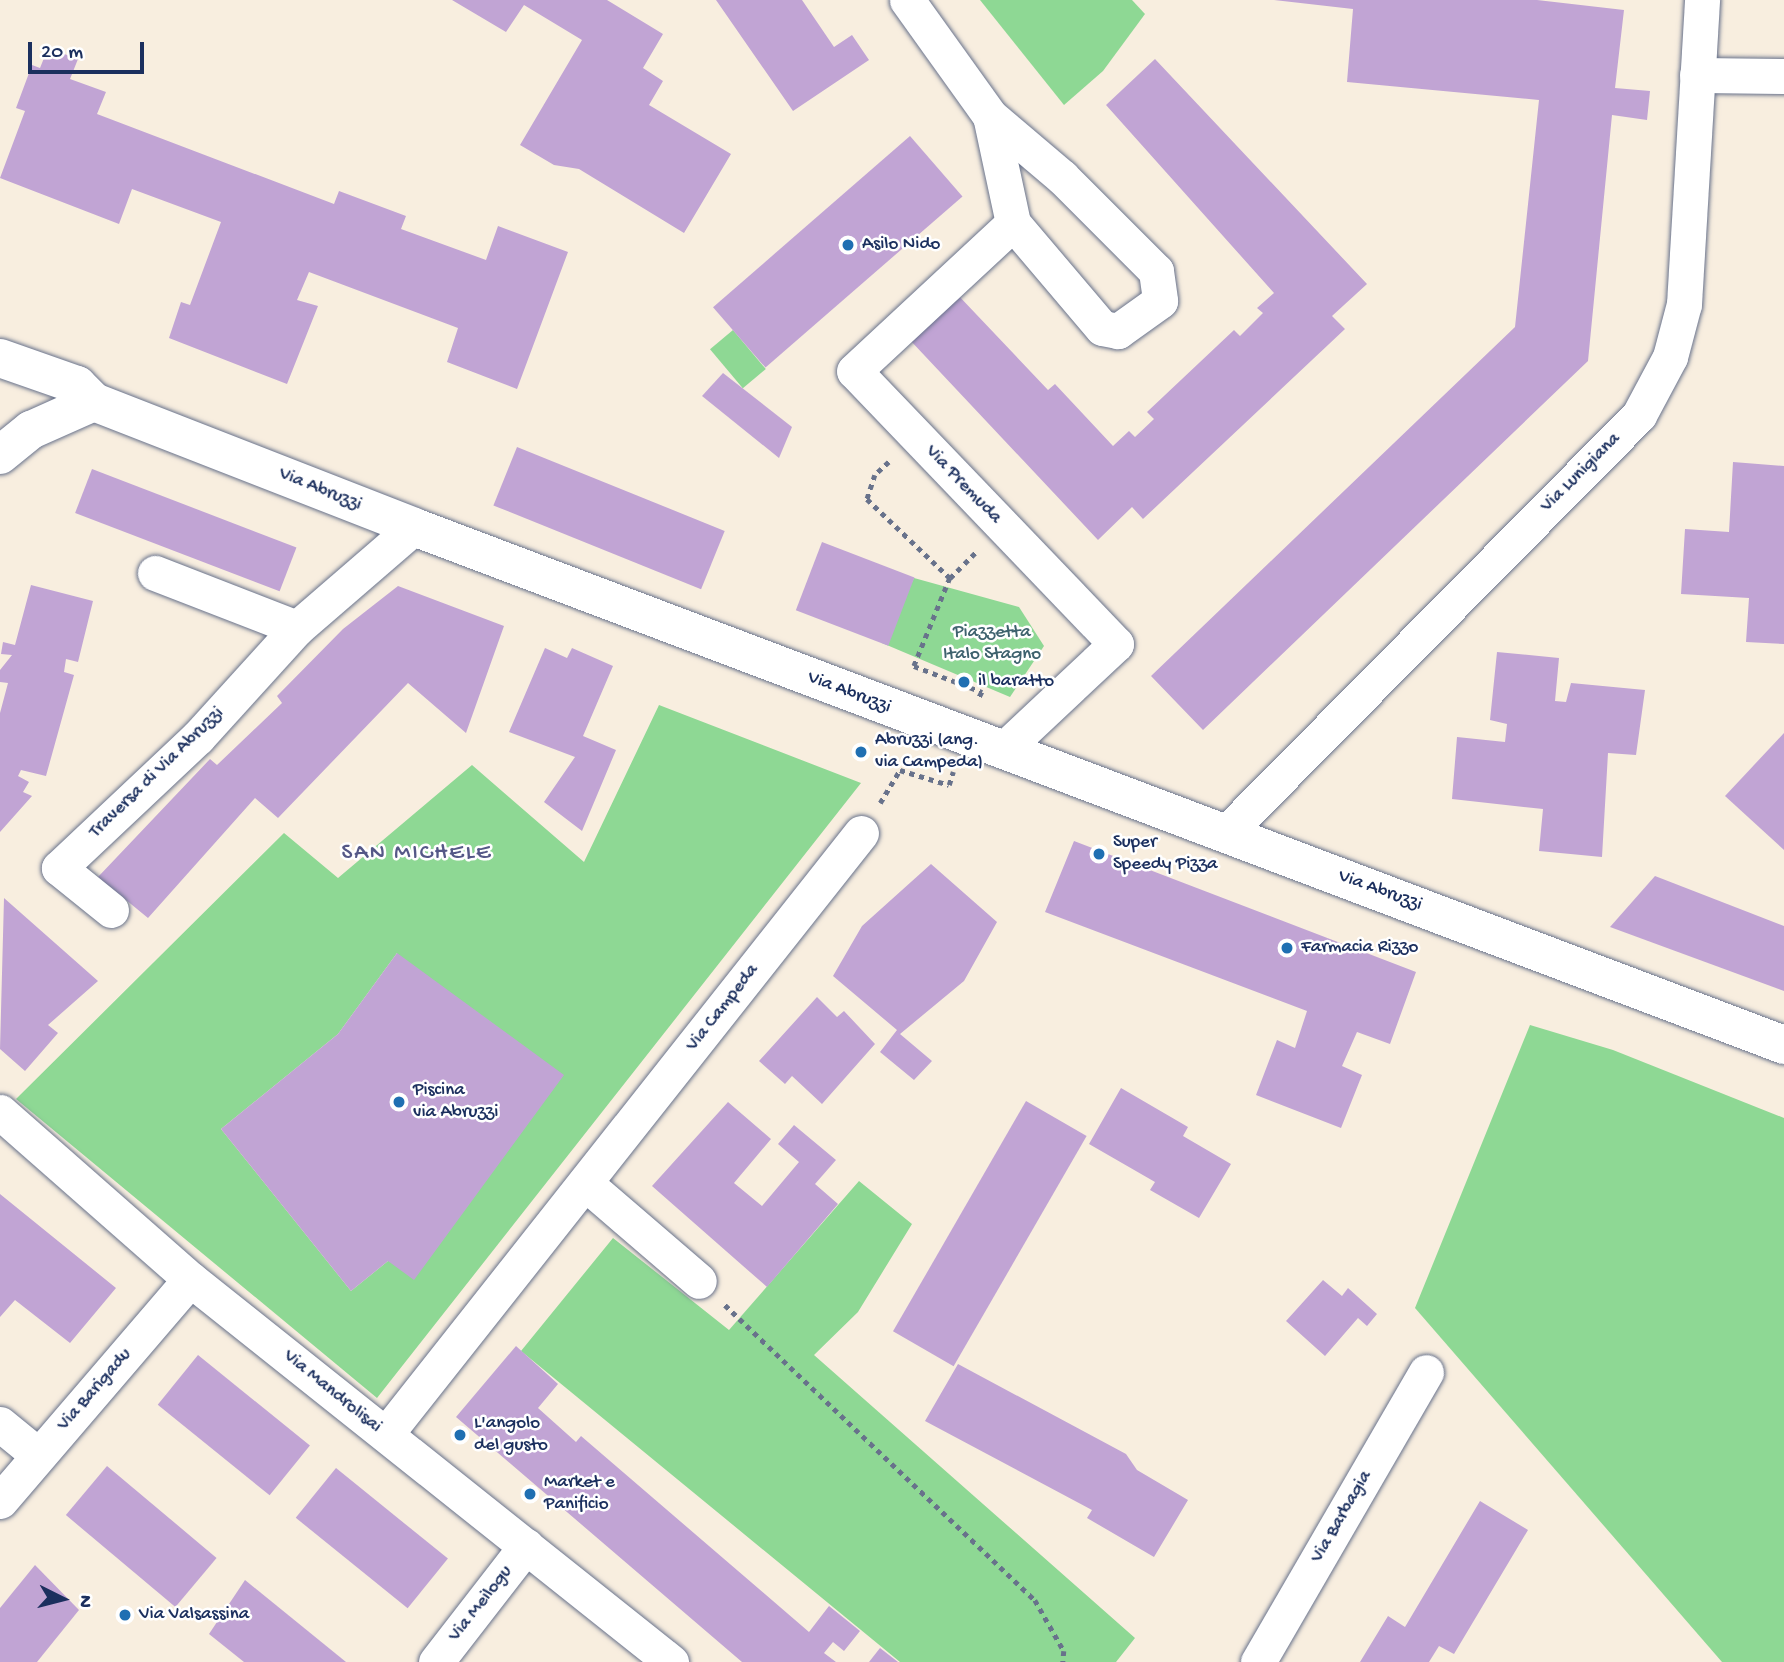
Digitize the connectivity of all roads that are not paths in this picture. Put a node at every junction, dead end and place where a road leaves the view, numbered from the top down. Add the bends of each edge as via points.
1 (907, 0) edge
2 (1702, 0) edge
3 (1697, 75) junction
4 (1784, 76) edge
5 (990, 116) junction
6 (1013, 223) junction
7 (0, 358) edge
8 (94, 402) junction
9 (0, 455) edge
10 (414, 527) junction
11 (155, 573) dead end
12 (297, 628) junction
13 (1003, 750) junction
14 (861, 833) dead end
15 (1226, 834) junction
16 (111, 910) dead end
17 (1784, 1045) edge
18 (0, 1112) edge
19 (584, 1183) junction
20 (190, 1279) junction
21 (699, 1281) road end
22 (1426, 1372) dead end
23 (0, 1424) edge
24 (386, 1434) junction
25 (38, 1455) junction
26 (0, 1502) edge
27 (526, 1546) junction
28 (436, 1662) edge
29 (671, 1662) edge
30 (1258, 1662) edge

1 - 5 street
2 - 3 street, Via Lunigiana
3 - 4 street
3 - 15 street, Via Lunigiana via 1684,304 1671,357 1639,415
5 - 6 street
5 - 6 street via 1062,177 1156,271 1160,301 1118,331 1102,328
6 - 13 street, Via Premuda via 854,371 1116,644
7 - 8 street, Via Abruzzi via 76,385
8 - 9 street via 31,429
8 - 10 street, Via Abruzzi
10 - 12 street, Traversa di Via Abruzzi
10 - 13 street, Via Abruzzi
11 - 12 street
12 - 16 street, Traversa di Via Abruzzi via 198,737 60,868
13 - 15 street, Via Abruzzi
14 - 19 street, Via Campeda
15 - 17 street, Via Abruzzi
18 - 20 street, Via Mandrolisai
19 - 21 street
19 - 24 street, Via Campeda
20 - 24 street, Via Mandrolisai
20 - 25 street, Via Barigadu
22 - 30 street, Via Barbagia
23 - 25 street
24 - 27 street, Via Mandrolisai
25 - 26 street, Via Barigadu
27 - 28 street, Via Meilogu
27 - 29 street, Via Mandrolisai

